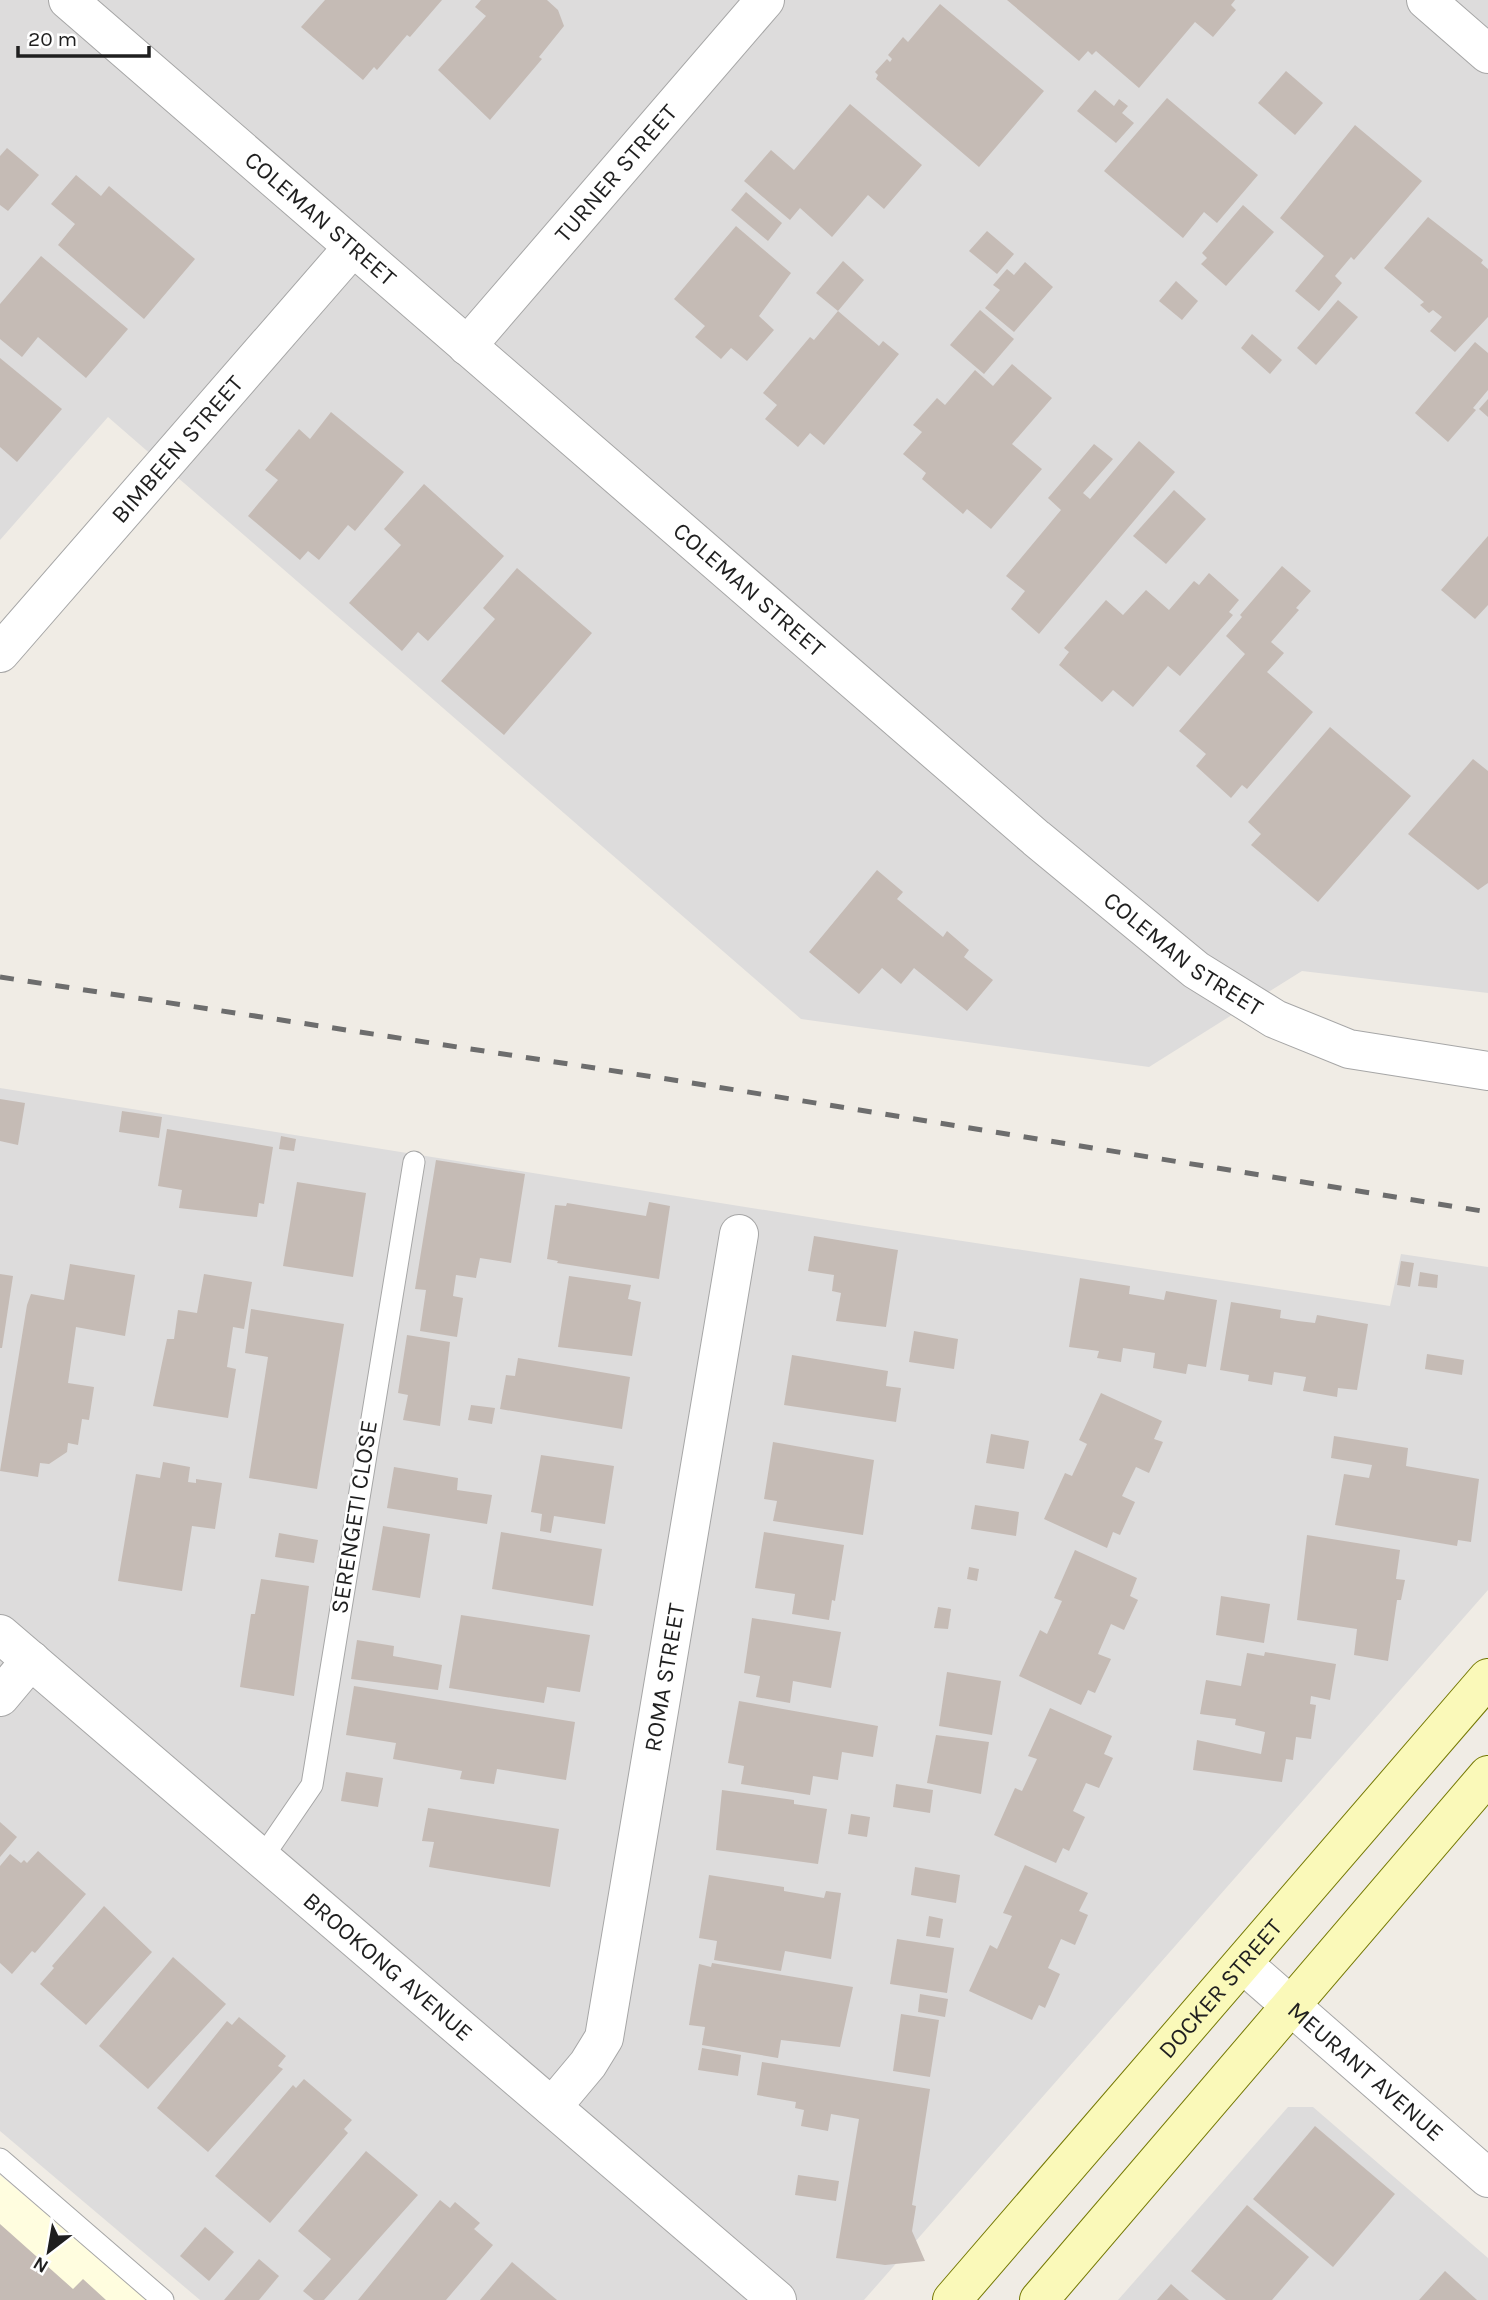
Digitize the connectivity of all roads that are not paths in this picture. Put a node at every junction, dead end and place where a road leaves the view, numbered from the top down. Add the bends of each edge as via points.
1 (68, 0) edge
2 (765, 0) edge
3 (1426, 0) edge
4 (1488, 54) edge
5 (353, 247) junction
6 (467, 346) junction
7 (0, 653) edge
8 (1488, 1071) edge
9 (414, 1162) dead end
10 (740, 1234) dead end
11 (0, 1634) edge
12 (31, 1660) junction
13 (1488, 1678) edge
14 (0, 1697) edge
15 (1488, 1775) edge
16 (262, 1858) junction
17 (1242, 1964) junction
18 (1292, 2005) junction
19 (552, 2107) junction
20 (0, 2160) edge
21 (1488, 2178) edge
22 (163, 2300) edge
23 (776, 2300) edge
24 (952, 2300) edge
25 (1039, 2300) edge

1 - 5 street, COLEMAN STREET
2 - 6 street, TURNER STREET
3 - 4 street
5 - 6 street, COLEMAN STREET
5 - 7 street, BIMBEEN STREET
6 - 8 street, COLEMAN STREET via 1035,838 1196,970 1275,1019 1349,1049
9 - 16 lane, SERENGETI CLOSE via 312,1786
10 - 19 street, ROMA STREET via 604,2038
11 - 12 street, BROOKONG AVENUE
12 - 14 street
12 - 16 street, BROOKONG AVENUE
13 - 17 main road, DOCKER STREET
15 - 18 main road
16 - 19 street, BROOKONG AVENUE
17 - 18 street, MEURANT AVENUE
17 - 24 main road, DOCKER STREET
18 - 21 street, MEURANT AVENUE
18 - 25 main road
19 - 23 street, BROOKONG AVENUE
20 - 22 lane

